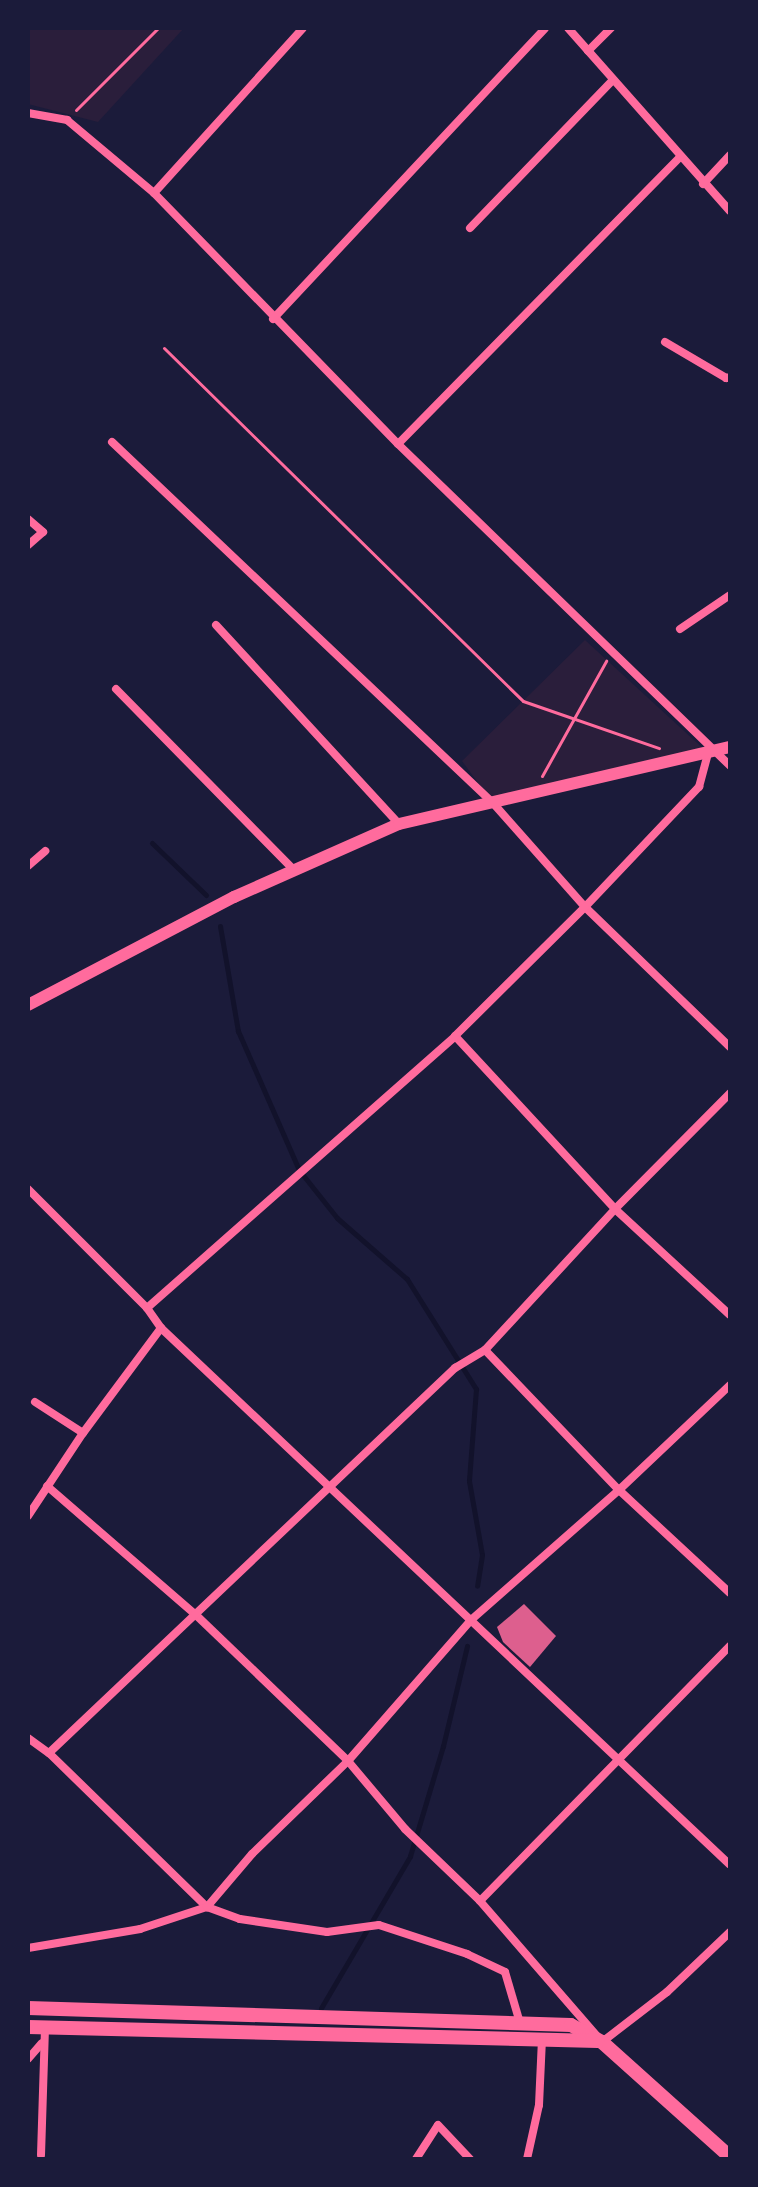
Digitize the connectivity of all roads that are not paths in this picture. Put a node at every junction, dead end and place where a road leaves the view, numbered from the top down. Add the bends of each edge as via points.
1 (303, 28) edge
2 (545, 28) edge
3 (568, 28) edge
4 (611, 28) edge
5 (588, 51) junction
6 (613, 80) junction
7 (28, 113) edge
8 (730, 155) edge
9 (680, 157) junction
10 (703, 184) junction
11 (154, 193) junction
12 (730, 211) edge
13 (470, 228) dead end
14 (273, 319) junction
15 (665, 342) dead end
16 (730, 377) edge
17 (112, 442) dead end
18 (398, 444) junction
19 (28, 519) edge
20 (28, 545) edge
21 (730, 595) edge
22 (216, 625) dead end
23 (680, 629) dead end
24 (116, 689) dead end
25 (730, 747) edge
26 (712, 753) junction
27 (730, 766) edge
28 (493, 803) junction
29 (399, 824) junction
30 (45, 851) dead end
31 (28, 866) edge
32 (294, 870) junction
33 (585, 907) junction
34 (28, 1005) edge
35 (455, 1036) junction
36 (730, 1047) edge
37 (730, 1093) edge
38 (28, 1189) edge
39 (615, 1209) junction
40 (147, 1308) junction
41 (730, 1315) edge
42 (161, 1328) junction
43 (485, 1350) junction
44 (730, 1385) edge
45 (35, 1402) dead end
46 (83, 1433) junction
47 (331, 1485) junction
48 (47, 1486) junction
49 (619, 1490) junction
50 (28, 1516) edge
51 (730, 1593) edge
52 (196, 1615) junction
53 (471, 1620) junction
54 (730, 1646) edge
55 (28, 1738) edge
56 (49, 1753) junction
57 (620, 1760) junction
58 (348, 1761) junction
59 (730, 1865) edge
60 (480, 1901) junction
61 (207, 1907) junction
62 (730, 1932) edge
63 (28, 1948) edge
64 (28, 2008) edge
65 (520, 2023) junction
66 (28, 2027) edge
67 (45, 2027) junction
68 (542, 2039) junction
69 (602, 2042) junction
70 (42, 2043) junction
71 (28, 2059) edge
72 (41, 2155) dead end
73 (730, 2157) edge
74 (416, 2159) edge
75 (470, 2159) edge
76 (527, 2159) edge

1 - 11 street
2 - 14 street
3 - 5 street
4 - 5 street
5 - 6 street
6 - 9 street
6 - 13 street
7 - 11 street via 67,120
8 - 10 street
9 - 10 street
9 - 18 street
10 - 12 street
11 - 14 street
14 - 18 street
15 - 16 street
17 - 28 street
18 - 26 street
19 - 20 street via 43,532
21 - 23 street
22 - 29 street
24 - 32 street
25 - 26 street
26 - 27 street
26 - 28 street
26 - 33 street via 699,787
28 - 29 street
28 - 33 street
29 - 32 street
30 - 31 street
32 - 34 street
33 - 35 street
33 - 36 street
35 - 39 street
35 - 40 street
37 - 39 street
38 - 40 street
39 - 41 street
39 - 43 street
40 - 42 street
42 - 46 street
42 - 47 street
43 - 47 street via 455,1368
43 - 49 street
44 - 49 street
45 - 46 street
46 - 48 street
47 - 52 street
47 - 53 street
48 - 50 street
48 - 52 street
49 - 51 street
49 - 53 street
52 - 56 street
52 - 58 street
53 - 57 street
53 - 58 street
54 - 57 street
55 - 56 street
56 - 61 street
57 - 59 street
57 - 60 street
58 - 60 street via 405,1829
58 - 61 street via 252,1854
60 - 69 street
61 - 63 street via 140,1929
61 - 65 street via 240,1919 327,1932 379,1925 467,1954 505,1972
62 - 69 street via 667,1992
64 - 65 main road
65 - 69 main road via 571,2025
66 - 67 main road
67 - 68 main road
67 - 70 street
68 - 69 main road
68 - 76 street via 539,2105
69 - 73 main road
70 - 71 street
70 - 72 street
74 - 75 street via 438,2125

